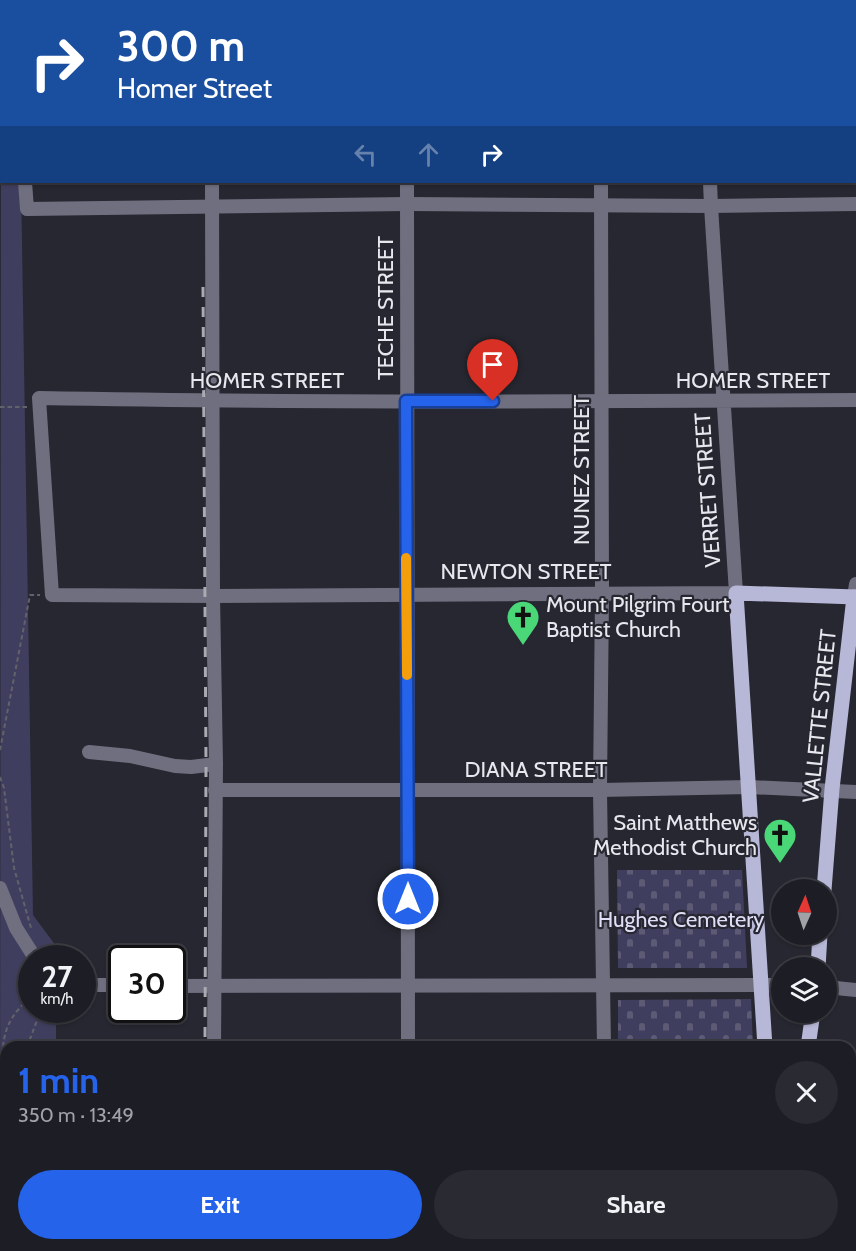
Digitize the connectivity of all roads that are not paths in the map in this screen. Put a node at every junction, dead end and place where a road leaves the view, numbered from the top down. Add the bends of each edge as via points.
1 (24, 183) edge
2 (212, 183) edge
3 (407, 183) edge
4 (601, 183) edge
5 (710, 183) edge
6 (407, 204) junction
7 (856, 204) edge
8 (600, 206) junction
9 (711, 206) junction
10 (212, 207) junction
11 (602, 400) junction
12 (856, 400) edge
13 (213, 401) junction
14 (406, 401) junction
15 (724, 401) junction
16 (736, 593) junction
17 (856, 593) edge
18 (406, 594) junction
19 (603, 594) junction
20 (52, 595) joint
21 (213, 596) junction
22 (89, 752) dead end
23 (216, 764) junction
24 (749, 787) junction
25 (832, 789) junction
26 (215, 790) junction
27 (407, 790) junction
28 (600, 790) junction
29 (856, 792) edge
30 (825, 879) edge
31 (0, 888) edge
32 (27, 945) edge
33 (408, 985) junction
34 (761, 985) junction
35 (771, 985) edge
36 (186, 986) edge
37 (214, 986) junction
38 (603, 986) junction
39 (837, 988) edge
40 (856, 990) edge
41 (811, 1023) edge
42 (214, 1041) edge
43 (408, 1041) edge
44 (604, 1041) edge
45 (765, 1041) edge
46 (809, 1041) edge

1 - 10 street via 27,209
2 - 10 street
3 - 6 street, TECHE STREET
4 - 8 street, NUNEZ STREET
5 - 9 street, VERRET STREET
6 - 8 street
6 - 10 street
6 - 14 street, TECHE STREET
7 - 9 street
8 - 9 street
8 - 11 street, NUNEZ STREET
9 - 15 street, VERRET STREET
10 - 13 street
11 - 14 street, HOMER STREET
11 - 15 street, HOMER STREET
11 - 19 street, NUNEZ STREET
12 - 15 street, HOMER STREET
13 - 14 street, HOMER STREET
13 - 20 street, HOMER STREET via 39,398
13 - 21 street
14 - 18 street, TECHE STREET
15 - 16 street, VERRET STREET
16 - 17 main road, NEWTON STREET
16 - 19 street, NEWTON STREET
16 - 24 main road, VERRET STREET
17 - 25 main road, VALLETTE STREET
18 - 19 street, NEWTON STREET
18 - 21 street, NEWTON STREET
18 - 27 street, TECHE STREET
19 - 28 street, NUNEZ STREET
20 - 21 street, NEWTON STREET
21 - 23 street
22 - 23 street via 183,767
23 - 26 street
24 - 25 street, DIANA STREET
24 - 28 street, DIANA STREET
24 - 34 main road, VERRET STREET
25 - 29 street, DIANA STREET
25 - 30 main road, VALLETTE STREET
26 - 27 street, DIANA STREET
26 - 37 street
27 - 28 street, DIANA STREET
27 - 33 street, TECHE STREET
28 - 38 street, NUNEZ STREET
31 - 32 street
33 - 37 street
33 - 38 street
33 - 43 street, TECHE STREET
34 - 35 street
34 - 38 street
34 - 45 main road, VERRET STREET
36 - 37 street
37 - 42 street
38 - 44 street, NUNEZ STREET
39 - 40 street
41 - 46 main road

